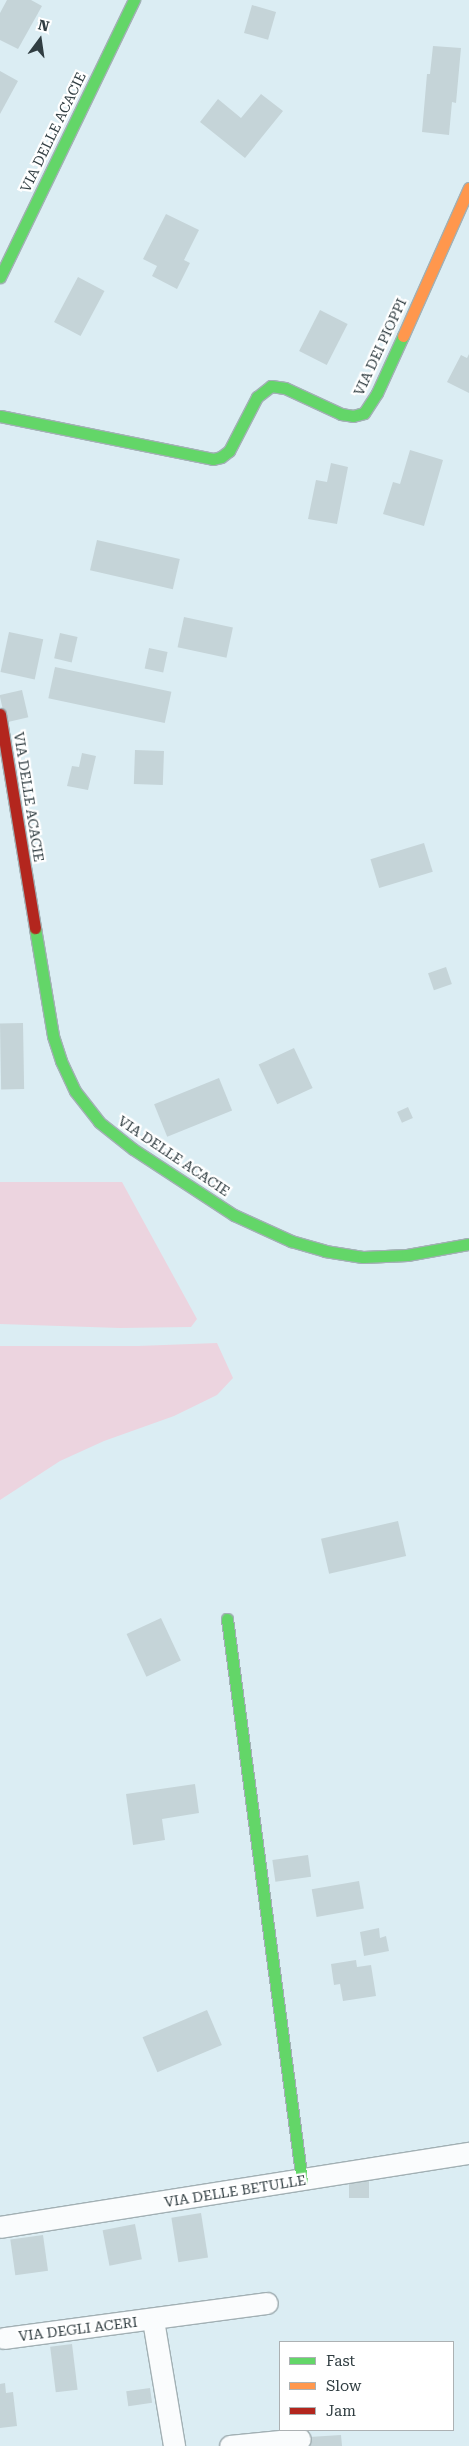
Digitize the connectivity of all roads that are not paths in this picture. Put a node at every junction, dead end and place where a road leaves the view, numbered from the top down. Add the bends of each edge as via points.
1 (134, 0) edge
2 (469, 188) edge
3 (0, 277) edge
4 (0, 416) edge
5 (0, 714) edge
6 (469, 1244) edge
7 (227, 1619) dead end
8 (469, 2153) edge
9 (302, 2181) junction
10 (0, 2228) edge
11 (267, 2303) dead end
12 (153, 2320) junction
13 (4, 2338) dead end
14 (300, 2439) dead end
15 (174, 2446) edge
16 (230, 2446) edge

1 - 3 street, VIA DELLE ACACIE
2 - 4 street, VIA DEI PIOPPI via 377,393 364,413 353,416 341,414 285,388 271,386 257,397 229,451 213,458
5 - 6 street, VIA DELLE ACACIE via 53,1036 72,1084 99,1122 133,1149 227,1210 263,1230 292,1241 325,1251 363,1257 407,1255
7 - 9 street
8 - 9 street, VIA DELLE BETULLE
9 - 10 street, VIA DELLE BETULLE
11 - 12 street, VIA DEGLI ACERI
12 - 13 street, VIA DEGLI ACERI
12 - 15 street, VIA DEGLI ACERI
14 - 16 street

